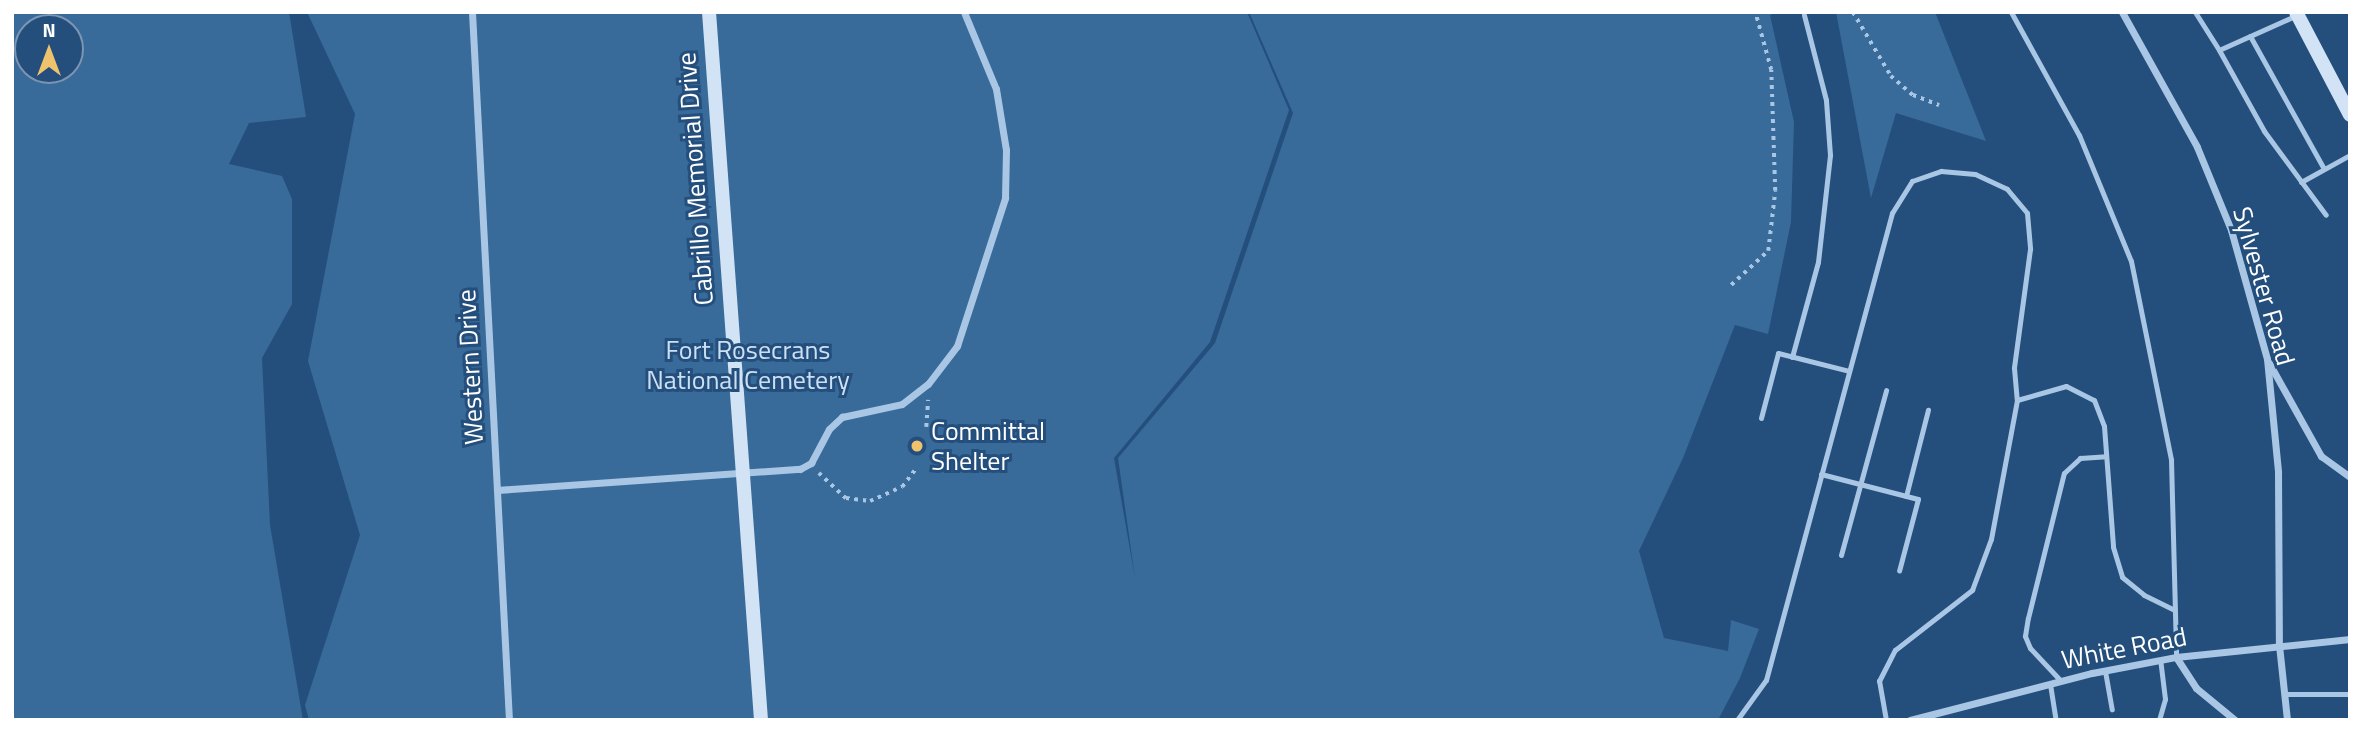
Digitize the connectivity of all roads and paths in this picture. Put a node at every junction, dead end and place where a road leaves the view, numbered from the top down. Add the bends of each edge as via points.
1 (472, 12) edge
2 (709, 12) edge
3 (964, 12) edge
4 (1755, 12) edge
5 (1853, 12) edge
6 (2011, 12) edge
7 (2122, 12) edge
8 (2195, 12) edge
9 (2296, 14) edge
10 (1804, 15) dead end
11 (2250, 36) junction
12 (2219, 50) junction
13 (1939, 105) dead end
14 (2350, 115) edge
15 (2350, 155) edge
16 (2324, 169) junction
17 (2301, 181) junction
18 (2326, 215) dead end
19 (1731, 285) dead end
20 (1792, 356) junction
21 (2267, 359) junction
22 (1849, 371) junction
23 (928, 384) junction
24 (1886, 390) dead end
25 (2017, 400) junction
26 (1928, 410) dead end
27 (1761, 418) dead end
28 (926, 427) dead end
29 (2106, 456) junction
30 (811, 464) junction
31 (917, 467) dead end
32 (740, 473) junction
33 (1821, 474) junction
34 (2350, 477) edge
35 (1861, 484) junction
36 (497, 490) junction
37 (1906, 496) junction
38 (1841, 555) dead end
39 (1899, 572) dead end
40 (2175, 610) junction
41 (2350, 639) edge
42 (2278, 645) junction
43 (2176, 657) junction
44 (2160, 661) junction
45 (2105, 671) junction
46 (2061, 681) junction
47 (2050, 684) junction
48 (2285, 694) junction
49 (2350, 694) edge
50 (2112, 709) dead end
51 (509, 720) edge
52 (761, 720) edge
53 (1737, 720) edge
54 (1886, 720) edge
55 (1910, 720) edge
56 (2056, 720) edge
57 (2159, 720) edge
58 (2235, 720) edge
59 (2287, 720) edge

1 - 36 street, Western Drive
2 - 32 main road, Cabrillo Memorial Drive
3 - 23 street via 996,89 1006,150 1005,198 957,346
4 - 19 path via 1771,70 1775,191 1768,251
5 - 13 path via 1891,76 1913,94
6 - 40 lane via 2079,135 2131,261 2171,460
7 - 21 street, Sylvester Road via 2197,147 2231,230
8 - 12 lane
9 - 11 lane
9 - 14 main road
10 - 20 lane via 1826,100 1830,155 1818,262
11 - 12 lane
11 - 16 lane
12 - 17 lane via 2264,131
15 - 16 lane
16 - 17 lane
17 - 18 lane
20 - 22 lane
20 - 27 lane via 1778,353
21 - 34 street via 2321,456
21 - 42 street, Sylvester Road via 2278,472
22 - 25 lane via 1892,213 1912,181 1941,171 1975,174 2007,189 2027,213 2030,248 2014,368
22 - 33 lane
23 - 28 path
23 - 30 street via 902,404 842,417
24 - 35 lane
25 - 29 lane via 2066,386 2094,400 2104,426
25 - 54 lane via 1991,539 1972,590 1895,650 1880,681
26 - 37 lane
29 - 40 lane via 2113,547 2122,577 2144,595
29 - 46 lane via 2080,458 2064,473 2028,618 2025,636 2030,648
30 - 31 path via 833,490 846,498 870,501 902,487
30 - 32 street via 800,469
32 - 36 street
32 - 52 main road, Cabrillo Memorial Drive
33 - 35 lane
33 - 53 lane via 1766,680
35 - 37 lane
35 - 38 lane
36 - 51 street, Western Drive
37 - 39 lane via 1918,499
40 - 43 lane
41 - 42 street, White Road
42 - 43 street, White Road
42 - 48 street, Sylvester Road
43 - 44 street, White Road
43 - 58 street via 2196,688
44 - 45 street, White Road
44 - 57 lane via 2165,699
45 - 46 street, White Road
45 - 50 lane
46 - 47 street, White Road
47 - 55 street, White Road
47 - 56 lane
48 - 49 lane
48 - 59 street, Sylvester Road

